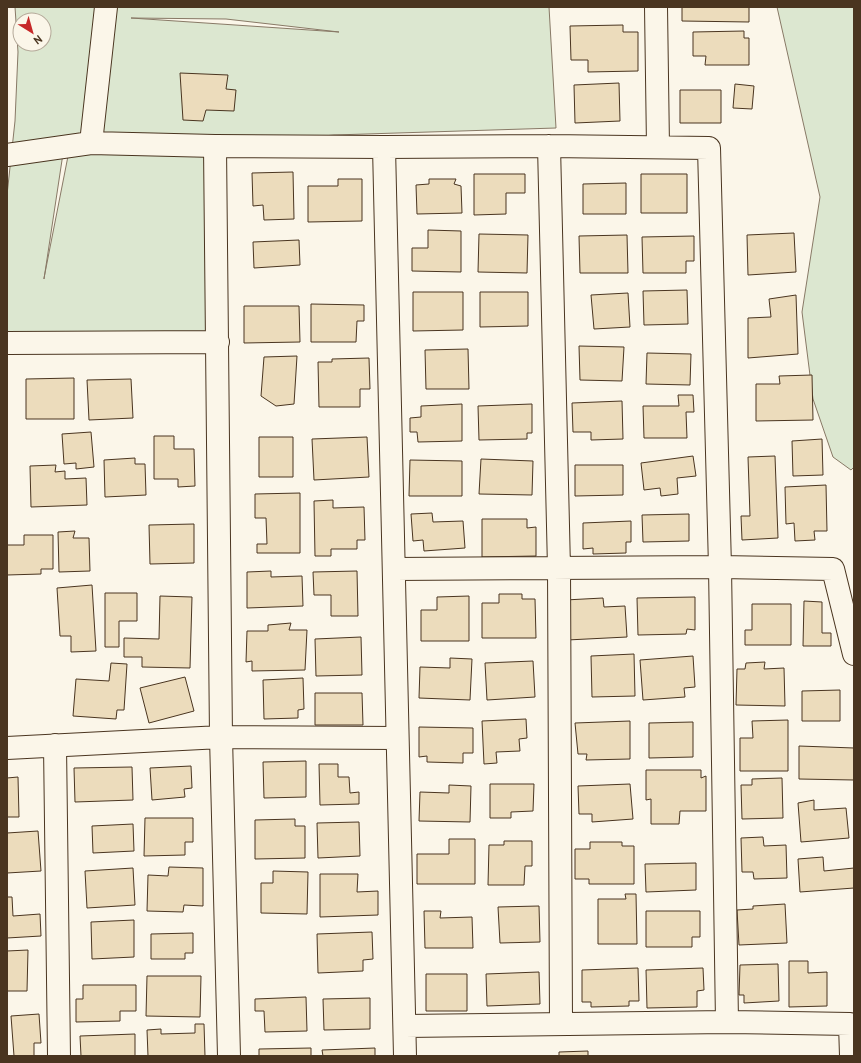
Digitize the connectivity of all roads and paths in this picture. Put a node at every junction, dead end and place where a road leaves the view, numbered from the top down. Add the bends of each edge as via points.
1 (106, 7) edge
2 (656, 7) edge
3 (91, 143) junction
4 (215, 146) junction
5 (549, 146) junction
6 (384, 147) junction
7 (658, 147) junction
8 (7, 155) edge
9 (218, 342) junction
10 (7, 343) edge
11 (720, 567) junction
12 (559, 568) junction
13 (394, 569) junction
14 (849, 615) edge
15 (854, 654) edge
16 (221, 737) junction
17 (397, 738) junction
18 (55, 745) junction
19 (7, 748) edge
20 (852, 1018) edge
21 (727, 1022) junction
22 (561, 1024) junction
23 (405, 1026) junction
24 (59, 1056) edge
25 (229, 1056) edge
26 (405, 1056) edge
27 (852, 1056) edge

1 - 3 street
2 - 7 street
3 - 4 street
3 - 8 street
4 - 6 street
4 - 9 street
5 - 6 street
5 - 7 street
5 - 12 street
6 - 13 street
7 - 11 street via 709,148
9 - 10 street
9 - 16 street
11 - 12 street
11 - 14 street via 833,570
11 - 21 street
12 - 13 street
12 - 22 street
13 - 17 street
14 - 15 street
16 - 17 street
16 - 18 street
16 - 25 street
17 - 23 street
18 - 19 street
18 - 24 street
20 - 21 street
20 - 27 street
21 - 22 street
22 - 23 street
23 - 26 street

